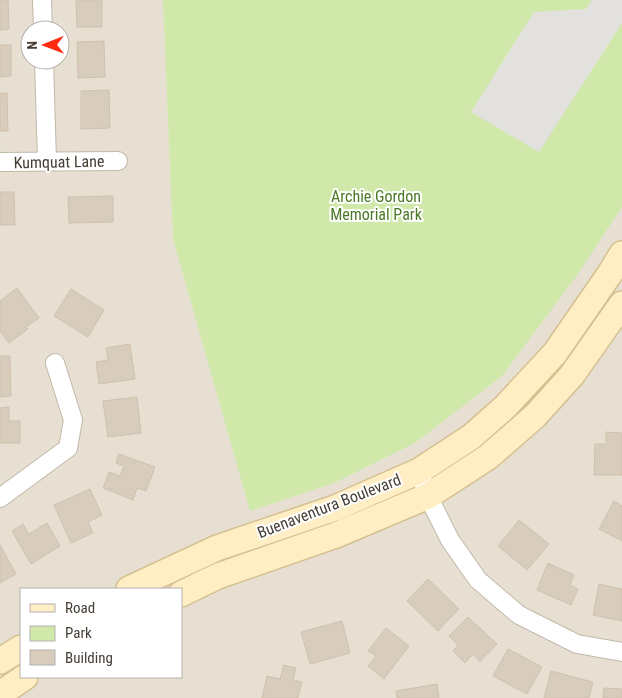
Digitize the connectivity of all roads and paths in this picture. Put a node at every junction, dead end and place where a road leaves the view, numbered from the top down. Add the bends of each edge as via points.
1 (42, 0) edge
2 (43, 20) edge
3 (44, 70) edge
4 (118, 161) dead end
5 (0, 162) edge
6 (47, 162) junction
7 (622, 254) edge
8 (622, 304) edge
9 (55, 363) dead end
10 (419, 472) junction
11 (428, 496) junction
12 (0, 498) edge
13 (130, 588) edge
14 (182, 594) edge
15 (20, 649) edge
16 (622, 652) edge
17 (0, 661) edge
18 (24, 678) edge
19 (0, 694) edge

1 - 2 street
3 - 6 street
4 - 6 street, Kumquat Lane
5 - 6 street, Kumquat Lane
7 - 10 main road, Buenaventura Boulevard via 556,354 505,407 470,437
8 - 11 main road, Buenaventura Boulevard via 572,375 535,416 488,457
9 - 12 street via 73,420 68,448
10 - 11 street
10 - 13 main road, Buenaventura Boulevard via 336,508 217,548
11 - 14 main road, Buenaventura Boulevard via 336,535 218,576
11 - 16 street via 450,540 478,580 519,615 577,644
15 - 17 main road
18 - 19 main road

